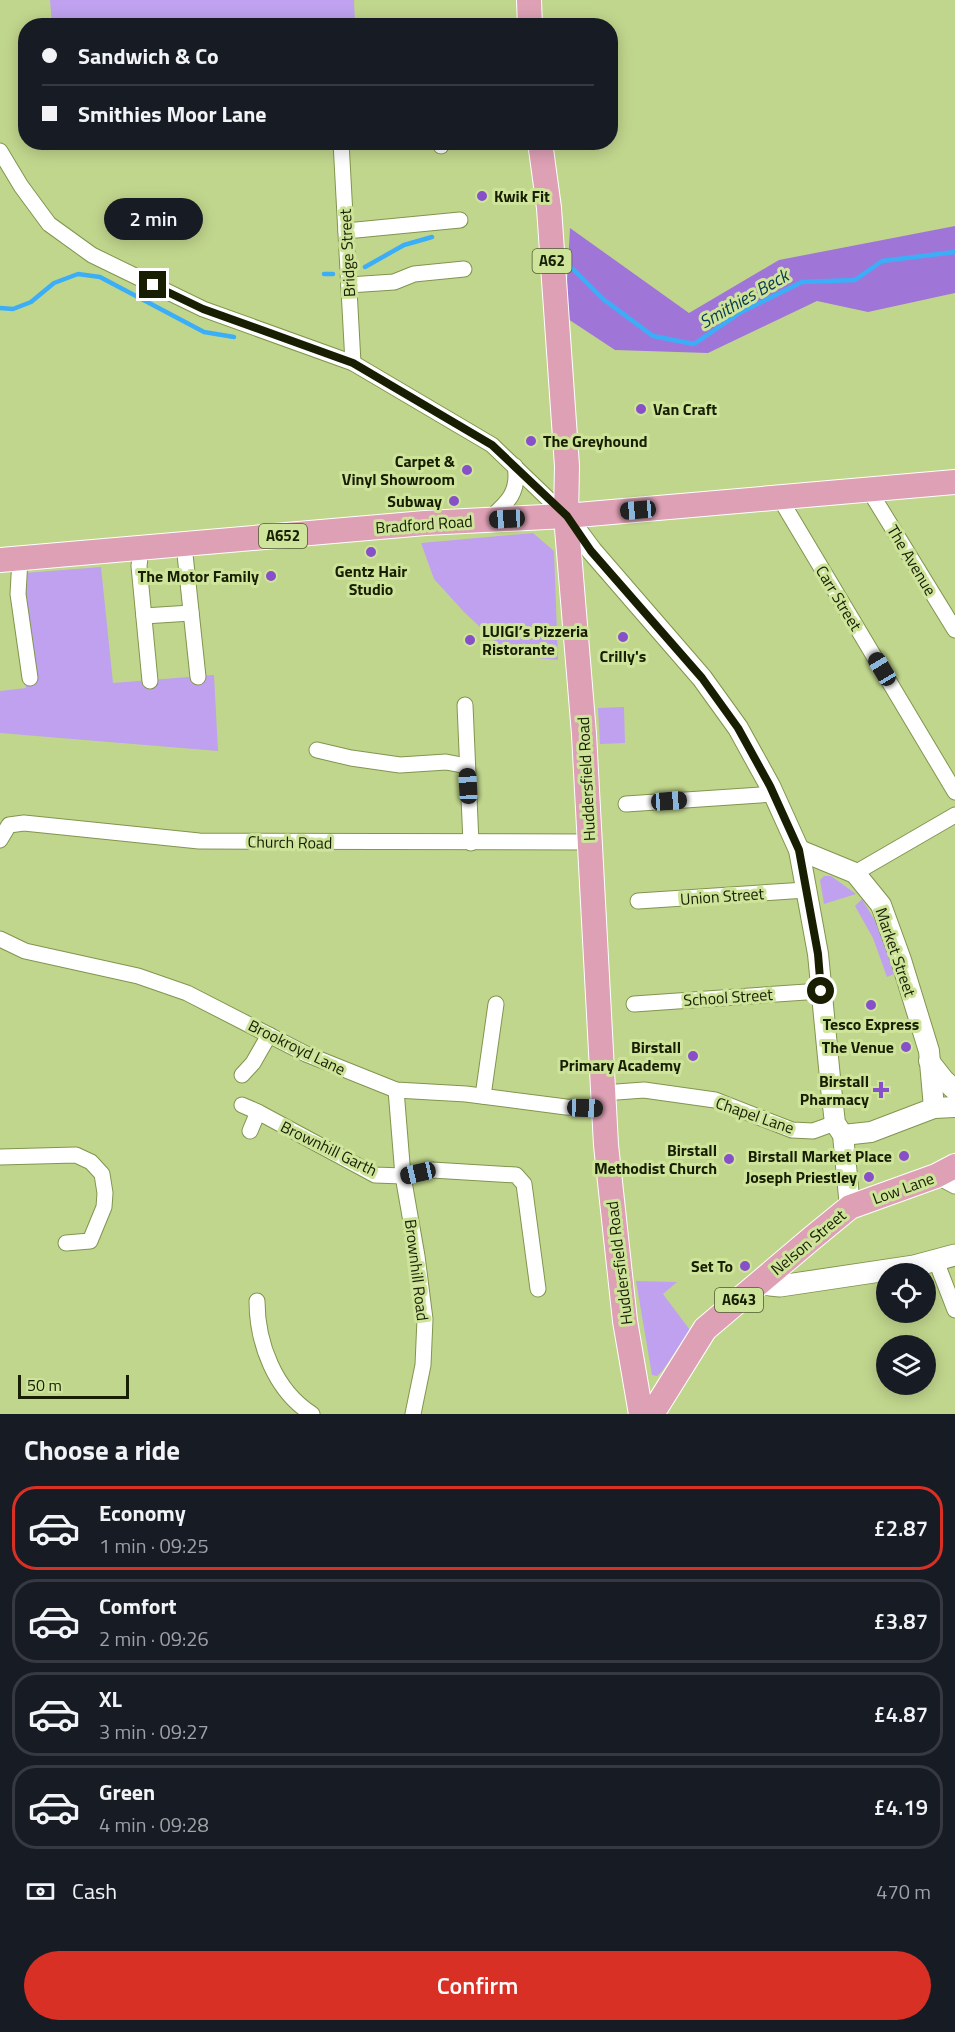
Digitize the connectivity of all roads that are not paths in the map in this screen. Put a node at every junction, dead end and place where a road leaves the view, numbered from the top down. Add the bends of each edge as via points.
1 (529, 0) edge
2 (530, 18) edge
3 (341, 150) edge
4 (541, 150) edge
5 (0, 152) edge
6 (460, 220) dead end
7 (346, 231) junction
8 (464, 269) dead end
9 (349, 285) junction
10 (353, 363) junction
11 (515, 466) junction
12 (955, 482) edge
13 (869, 490) junction
14 (779, 497) junction
15 (567, 516) junction
16 (488, 520) junction
17 (184, 544) junction
18 (141, 549) junction
19 (10, 560) edge
20 (191, 613) junction
21 (144, 616) junction
22 (955, 630) edge
23 (198, 677) dead end
24 (30, 678) dead end
25 (150, 681) dead end
26 (465, 705) dead end
27 (317, 750) dead end
28 (467, 766) junction
29 (955, 792) edge
30 (774, 794) junction
31 (626, 804) dead end
32 (955, 815) edge
33 (0, 840) edge
34 (590, 842) junction
35 (471, 843) junction
36 (799, 850) junction
37 (855, 873) junction
38 (806, 890) junction
39 (638, 902) dead end
40 (0, 939) edge
41 (821, 991) junction
42 (496, 1004) dead end
43 (634, 1004) dead end
44 (269, 1035) junction
45 (929, 1061) junction
46 (242, 1076) dead end
47 (396, 1090) junction
48 (955, 1090) edge
49 (483, 1096) junction
50 (604, 1101) junction
51 (242, 1105) dead end
52 (955, 1107) edge
53 (934, 1108) junction
54 (258, 1112) junction
55 (839, 1129) junction
56 (250, 1131) dead end
57 (0, 1157) edge
58 (404, 1176) junction
59 (949, 1176) edge
60 (850, 1207) junction
61 (66, 1243) dead end
62 (946, 1258) edge
63 (764, 1279) junction
64 (538, 1289) dead end
65 (257, 1301) dead end
66 (955, 1310) edge
67 (312, 1414) edge
68 (413, 1414) edge
69 (641, 1414) edge
70 (652, 1414) edge

1 - 2 main road
3 - 7 street, Bridge Street
4 - 15 main road, Huddersfield Road / A62 via 567,455
5 - 10 street via 49,224 92,255 203,309
6 - 7 street
7 - 9 street, Bridge Street
8 - 9 street via 414,274 394,282
9 - 10 street, Bridge Street
10 - 11 street via 492,445
11 - 15 street
11 - 16 street via 517,478 510,501
12 - 13 main road, Bradford Road / A652
13 - 14 main road, Bradford Road / A652
13 - 22 street, The Avenue
14 - 15 main road, Bradford Road / A652
14 - 29 street, Carr Street
15 - 16 main road, Bradford Road / A652
15 - 30 street via 591,551 702,678 738,728
15 - 34 main road, Huddersfield Road / A62
16 - 17 main road, Bradford Road / A652
17 - 18 main road, Bradford Road / A652
17 - 20 street
18 - 19 main road, Bradford Road / A652
18 - 21 street
19 - 24 street
20 - 21 street
20 - 23 street
21 - 25 street
26 - 28 street
27 - 28 street via 400,765 447,762
28 - 35 street
30 - 31 street
30 - 36 street
32 - 37 street
33 - 35 street, Church Road via 9,825 24,823 199,841
34 - 35 street, Church Road
34 - 50 main road, Huddersfield Road / A62
36 - 37 street, Market Street
36 - 38 street
37 - 45 street, Market Street via 881,905
38 - 39 street, Union Street
38 - 41 street
40 - 44 street, Brookroyd Lane via 25,951 138,976 187,993
41 - 43 street, School Street
41 - 55 street
42 - 49 street
44 - 46 street
44 - 47 street, Brookroyd Lane
45 - 48 street, Market Street
45 - 53 street, Market Street
47 - 49 street, Brookroyd Lane
47 - 58 street, Brownhill Road
49 - 50 street, Brookroyd Lane via 566,1107
50 - 55 street, Chapel Lane via 644,1089 716,1100 792,1130
50 - 69 main road, Huddersfield Road / A62 via 626,1321
51 - 54 street, Brownhill Garth
52 - 53 street, Chapel Lane
53 - 55 street, Chapel Lane via 871,1132
54 - 56 street
54 - 58 street, Brownhill Garth via 375,1175
55 - 60 street
57 - 61 street via 76,1155 91,1162 102,1174 104,1207 90,1241
58 - 64 street, Brownhill Garth via 432,1170 516,1175 524,1184
58 - 68 street, Brownhill Road via 425,1319 423,1365
59 - 60 main road, Low Lane / A643
60 - 63 main road, Nelson Street / A643
62 - 63 main road via 890,1271 780,1286 770,1285
62 - 66 street
63 - 70 main road, Nelson Street / A643 via 705,1329
65 - 67 street via 257,1323 269,1362 285,1389

